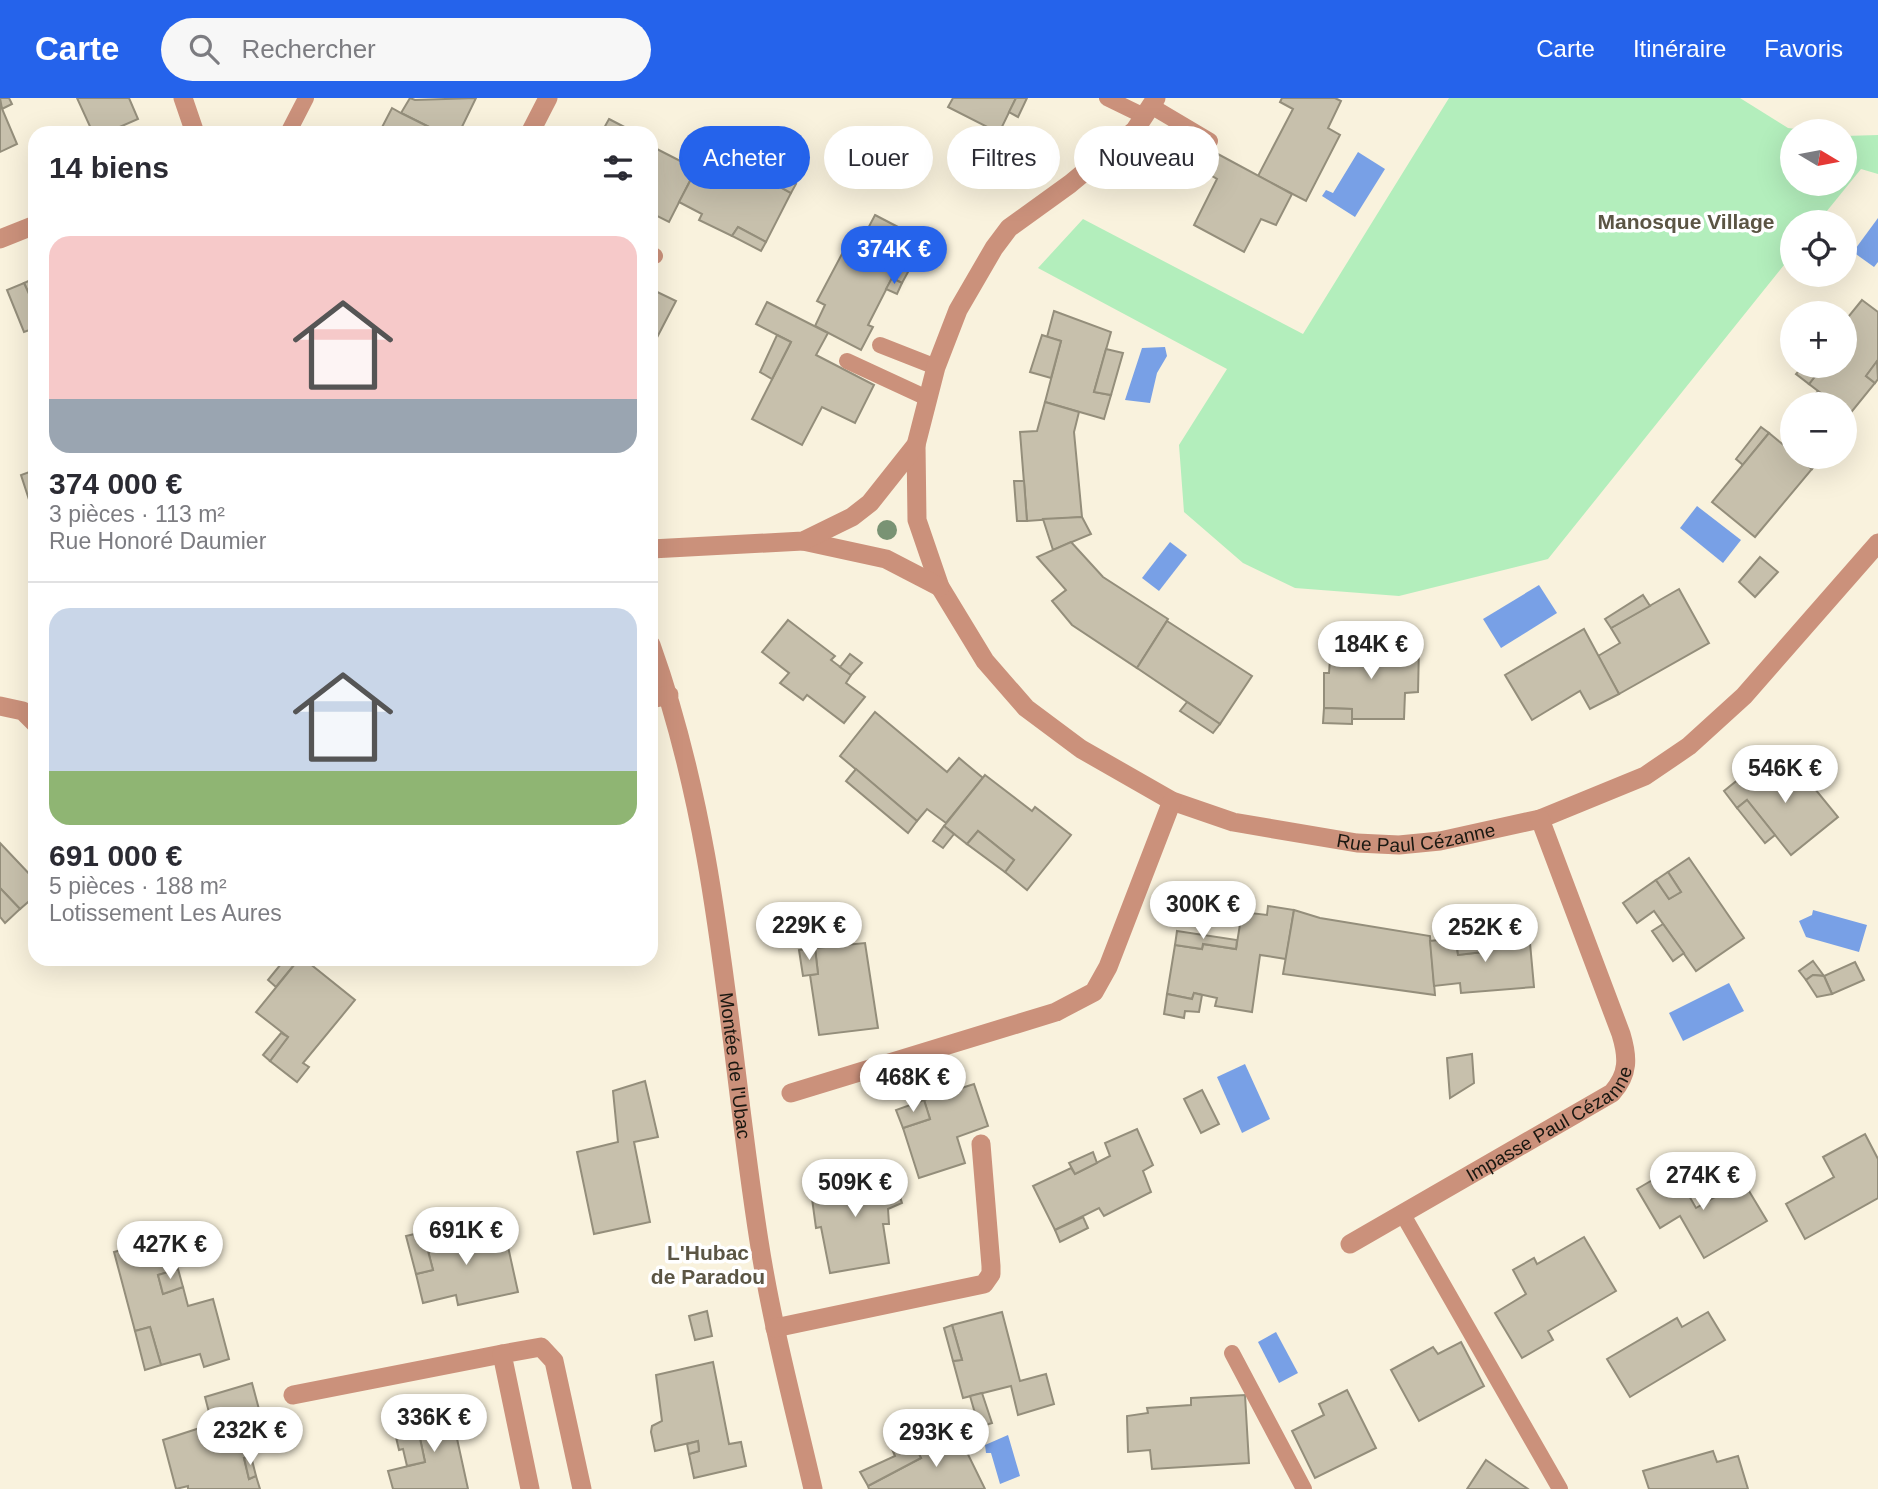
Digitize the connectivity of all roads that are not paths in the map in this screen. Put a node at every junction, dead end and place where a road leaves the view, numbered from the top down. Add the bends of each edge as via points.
1 (183, 98) edge
2 (306, 98) edge
3 (548, 98) edge
4 (1107, 98) edge
5 (1147, 112) edge
6 (193, 126) edge
7 (292, 126) edge
8 (534, 126) edge
9 (1160, 126) edge
10 (1177, 126) edge
11 (28, 228) edge
12 (0, 239) edge
13 (880, 345) dead end
14 (847, 361) dead end
15 (936, 367) junction
16 (927, 398) junction
17 (916, 444) junction
18 (803, 541) junction
19 (1878, 543) edge
20 (658, 550) edge
21 (940, 587) junction
22 (660, 697) edge
23 (0, 706) edge
24 (28, 717) edge
25 (1172, 801) junction
26 (1540, 819) junction
27 (791, 1093) dead end
28 (981, 1144) dead end
29 (1402, 1213) junction
30 (1350, 1244) dead end
31 (775, 1328) junction
32 (1232, 1353) dead end
33 (502, 1354) junction
34 (293, 1395) dead end
35 (580, 1488) edge
36 (530, 1489) edge
37 (813, 1489) edge
38 (1304, 1489) edge
39 (1560, 1489) edge

1 - 6 street
2 - 7 lane
3 - 8 street
4 - 5 lane
5 - 9 lane
5 - 10 lane
5 - 15 street via 1070,184 1004,233 967,290
11 - 12 street
13 - 15 lane
14 - 16 lane
15 - 16 street
16 - 17 street
17 - 18 street via 862,510
17 - 21 street, Rue Paul Cézanne via 916,520
18 - 20 street
18 - 21 street via 886,559
19 - 26 street, Rue Paul Cézanne via 1717,723 1645,776
21 - 25 street, Rue Paul Cézanne via 985,661 1026,708 1081,749
22 - 31 street, Montée de l'Ubac via 700,815
23 - 24 street
25 - 26 street, Rue Paul Cézanne via 1233,822 1371,844 1440,841
25 - 27 street via 1108,967 1094,992 1056,1012
26 - 29 street, Impasse Paul Cézanne via 1627,1052 1623,1081 1612,1093
28 - 31 street via 991,1266 984,1284
29 - 30 street, Impasse Paul Cézanne
29 - 39 lane
31 - 37 street, Montée de l'Ubac
32 - 38 lane
33 - 34 street
33 - 35 street via 541,1347 554,1361
33 - 36 street

